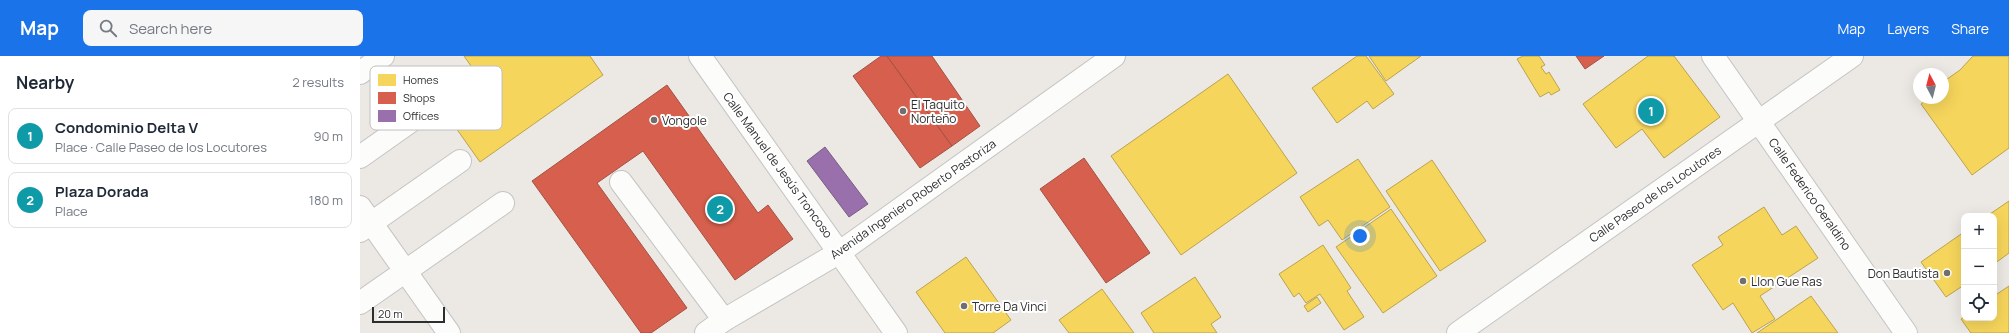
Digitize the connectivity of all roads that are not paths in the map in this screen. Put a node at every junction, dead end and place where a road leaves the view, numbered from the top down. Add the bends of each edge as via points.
1 (383, 56) edge
2 (700, 56) edge
3 (1114, 56) edge
4 (1713, 56) edge
5 (1852, 56) edge
6 (360, 72) edge
7 (1759, 121) junction
8 (398, 130) edge
9 (360, 157) edge
10 (460, 161) dead end
11 (620, 182) dead end
12 (503, 203) dead end
13 (364, 220) edge
14 (840, 252) junction
15 (406, 271) junction
16 (360, 303) edge
17 (724, 320) junction
18 (449, 333) edge
19 (706, 333) edge
20 (896, 333) edge
21 (1458, 333) edge
22 (1906, 333) edge

1 - 6 street
2 - 14 street, Calle Manuel de Jesús Troncoso
3 - 14 street, Avenida Ingeniero Roberto Pastoriza
4 - 7 street, Calle Federico Geraldino
5 - 7 street, Calle Paseo de los Locutores
7 - 21 street, Calle Paseo de los Locutores
7 - 22 street, Calle Federico Geraldino
8 - 9 street
10 - 13 street
11 - 17 street
12 - 15 street
13 - 15 street
14 - 17 street, Avenida Ingeniero Roberto Pastoriza
14 - 20 street, Calle Manuel de Jesús Troncoso
15 - 16 street
15 - 18 street
17 - 19 street, Avenida Ingeniero Roberto Pastoriza

